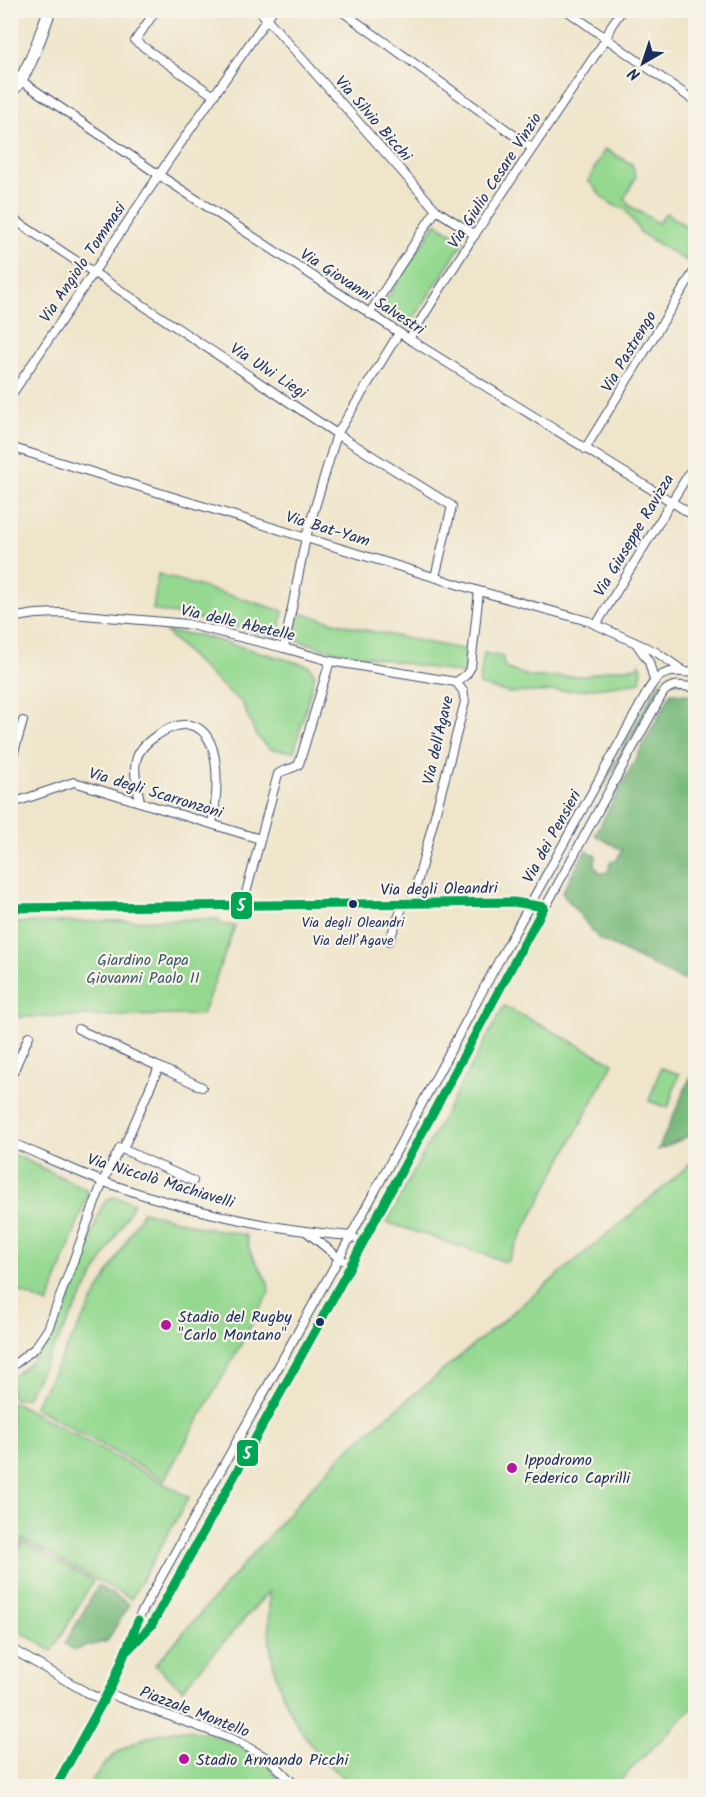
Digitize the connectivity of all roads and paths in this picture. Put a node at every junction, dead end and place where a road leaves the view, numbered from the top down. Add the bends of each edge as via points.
1 (50, 10) edge
2 (156, 10) edge
3 (259, 10) edge
4 (273, 10) edge
5 (340, 10) edge
6 (566, 10) edge
7 (621, 10) edge
8 (267, 20) junction
9 (606, 39) junction
10 (20, 80) junction
11 (10, 93) edge
12 (214, 96) junction
13 (696, 102) edge
14 (532, 148) junction
15 (159, 175) junction
16 (436, 210) junction
17 (10, 217) edge
18 (475, 235) junction
19 (695, 270) edge
20 (94, 272) junction
21 (369, 314) junction
22 (399, 333) junction
23 (409, 339) junction
24 (10, 397) edge
25 (337, 434) junction
26 (10, 447) edge
27 (585, 449) junction
28 (696, 462) edge
29 (671, 502) junction
30 (696, 517) edge
31 (306, 537) junction
32 (435, 577) junction
33 (479, 591) junction
34 (10, 618) edge
35 (596, 625) junction
36 (635, 643) junction
37 (284, 648) junction
38 (330, 661) junction
39 (684, 672) junction
40 (696, 674) edge
41 (654, 680) junction
42 (456, 682) junction
43 (696, 688) edge
44 (23, 721) dead end
45 (10, 766) edge
46 (140, 802) junction
47 (10, 804) edge
48 (212, 824) junction
49 (260, 839) junction
50 (408, 902) junction
51 (243, 904) junction
52 (531, 904) junction
53 (544, 907) junction
54 (10, 908) edge
55 (389, 941) dead end
56 (78, 1029) dead end
57 (29, 1036) dead end
58 (159, 1067) junction
59 (10, 1079) edge
60 (202, 1087) dead end
61 (10, 1142) edge
62 (123, 1149) junction
63 (103, 1181) junction
64 (193, 1181) dead end
65 (307, 1232) junction
66 (351, 1236) junction
67 (363, 1242) junction
68 (339, 1258) junction
69 (351, 1264) junction
70 (10, 1368) edge
71 (10, 1648) edge
72 (128, 1650) junction
73 (106, 1696) junction
74 (56, 1786) edge
75 (296, 1786) edge

1 - 10 main road
2 - 12 street via 135,41
3 - 8 street, Via Silvio Bicchi
4 - 8 street, Via Angiolo Tommasi
5 - 14 street
6 - 9 street
7 - 9 street, Via Giulio Cesare Vinzio
8 - 12 street, Via Angiolo Tommasi
8 - 16 street, Via Silvio Bicchi
9 - 13 street
9 - 14 street, Via Giulio Cesare Vinzio
10 - 11 main road
10 - 15 street, Via Giovanni Salvestri
12 - 15 street, Via Angiolo Tommasi
14 - 18 street, Via Giulio Cesare Vinzio
15 - 20 street, Via Angiolo Tommasi
15 - 21 street, Via Giovanni Salvestri
16 - 18 street, Via Silvio Bicchi
16 - 21 street
17 - 20 street, Via Ulvi Liegi
18 - 23 street, Via Giulio Cesare Vinzio
19 - 27 street, Via Pastrengo
20 - 24 street, Via Angiolo Tommasi
20 - 25 street, Via Ulvi Liegi
21 - 22 street, Via Giovanni Salvestri
22 - 23 street, Via Giovanni Salvestri
22 - 25 street
23 - 27 street, Via Giovanni Salvestri
25 - 31 street
25 - 32 street, Via Ulvi Liegi via 452,506
26 - 31 street, Via Bat-Yam
27 - 29 street, Via Giovanni Salvestri
28 - 29 street, Via Giuseppe Ravizza
29 - 30 street, Via Giovanni Salvestri
29 - 35 street, Via Giuseppe Ravizza
31 - 32 street, Via Bat-Yam
31 - 37 street
32 - 33 street, Via Bat-Yam
33 - 35 street, Via Bat-Yam
33 - 42 street, Via dell'Agave via 471,667
34 - 37 street, Via delle Abetelle via 62,613 187,624
35 - 36 street, Via Bat-Yam
36 - 39 street, Via Bat-Yam
36 - 41 street via 649,662
37 - 38 street, Via delle Abetelle
38 - 42 street, Via delle Abetelle
38 - 49 street via 299,764 278,774
39 - 40 street
39 - 41 street via 668,673
41 - 52 street, Via dei Pensieri
42 - 50 street, Via dell'Agave via 465,702
43 - 53 street, Via dei Pensieri via 674,685 663,693
44 - 45 street
46 - 47 street, Via degli Scarronzoni via 74,782
46 - 48 street, Via degli Scarronzoni
46 - 48 street via 135,766 139,752 168,729 192,726 208,739 214,756 216,795
48 - 49 street, Via degli Scarronzoni
49 - 51 street
50 - 51 street, Via degli Oleandri
50 - 52 street, Via degli Oleandri
50 - 55 street, Via dell'Agave
51 - 54 street, Via degli Oleandri
52 - 53 street, Via degli Oleandri
52 - 66 street, Via dei Pensieri
53 - 67 street, Via dei Pensieri
56 - 58 street
57 - 59 street
58 - 60 street
58 - 62 street
61 - 63 street, Via Niccolò Machiavelli
62 - 63 street via 120,1148
62 - 64 street
63 - 65 street, Via Niccolò Machiavelli via 199,1211
63 - 70 street via 48,1329 35,1348
65 - 66 street, Via Niccolò Machiavelli
65 - 68 street, Via Niccolò Machiavelli
66 - 67 street
66 - 68 street, Via dei Pensieri
67 - 69 street, Via dei Pensieri
68 - 69 street
68 - 72 street, Via dei Pensieri via 138,1619
69 - 72 street, Via dei Pensieri via 150,1626
71 - 73 street, Piazzale Montello via 91,1695
72 - 73 street, Via dei Pensieri
73 - 74 street, Via dei Pensieri
73 - 75 street, Piazzale Montello via 233,1738 269,1759

